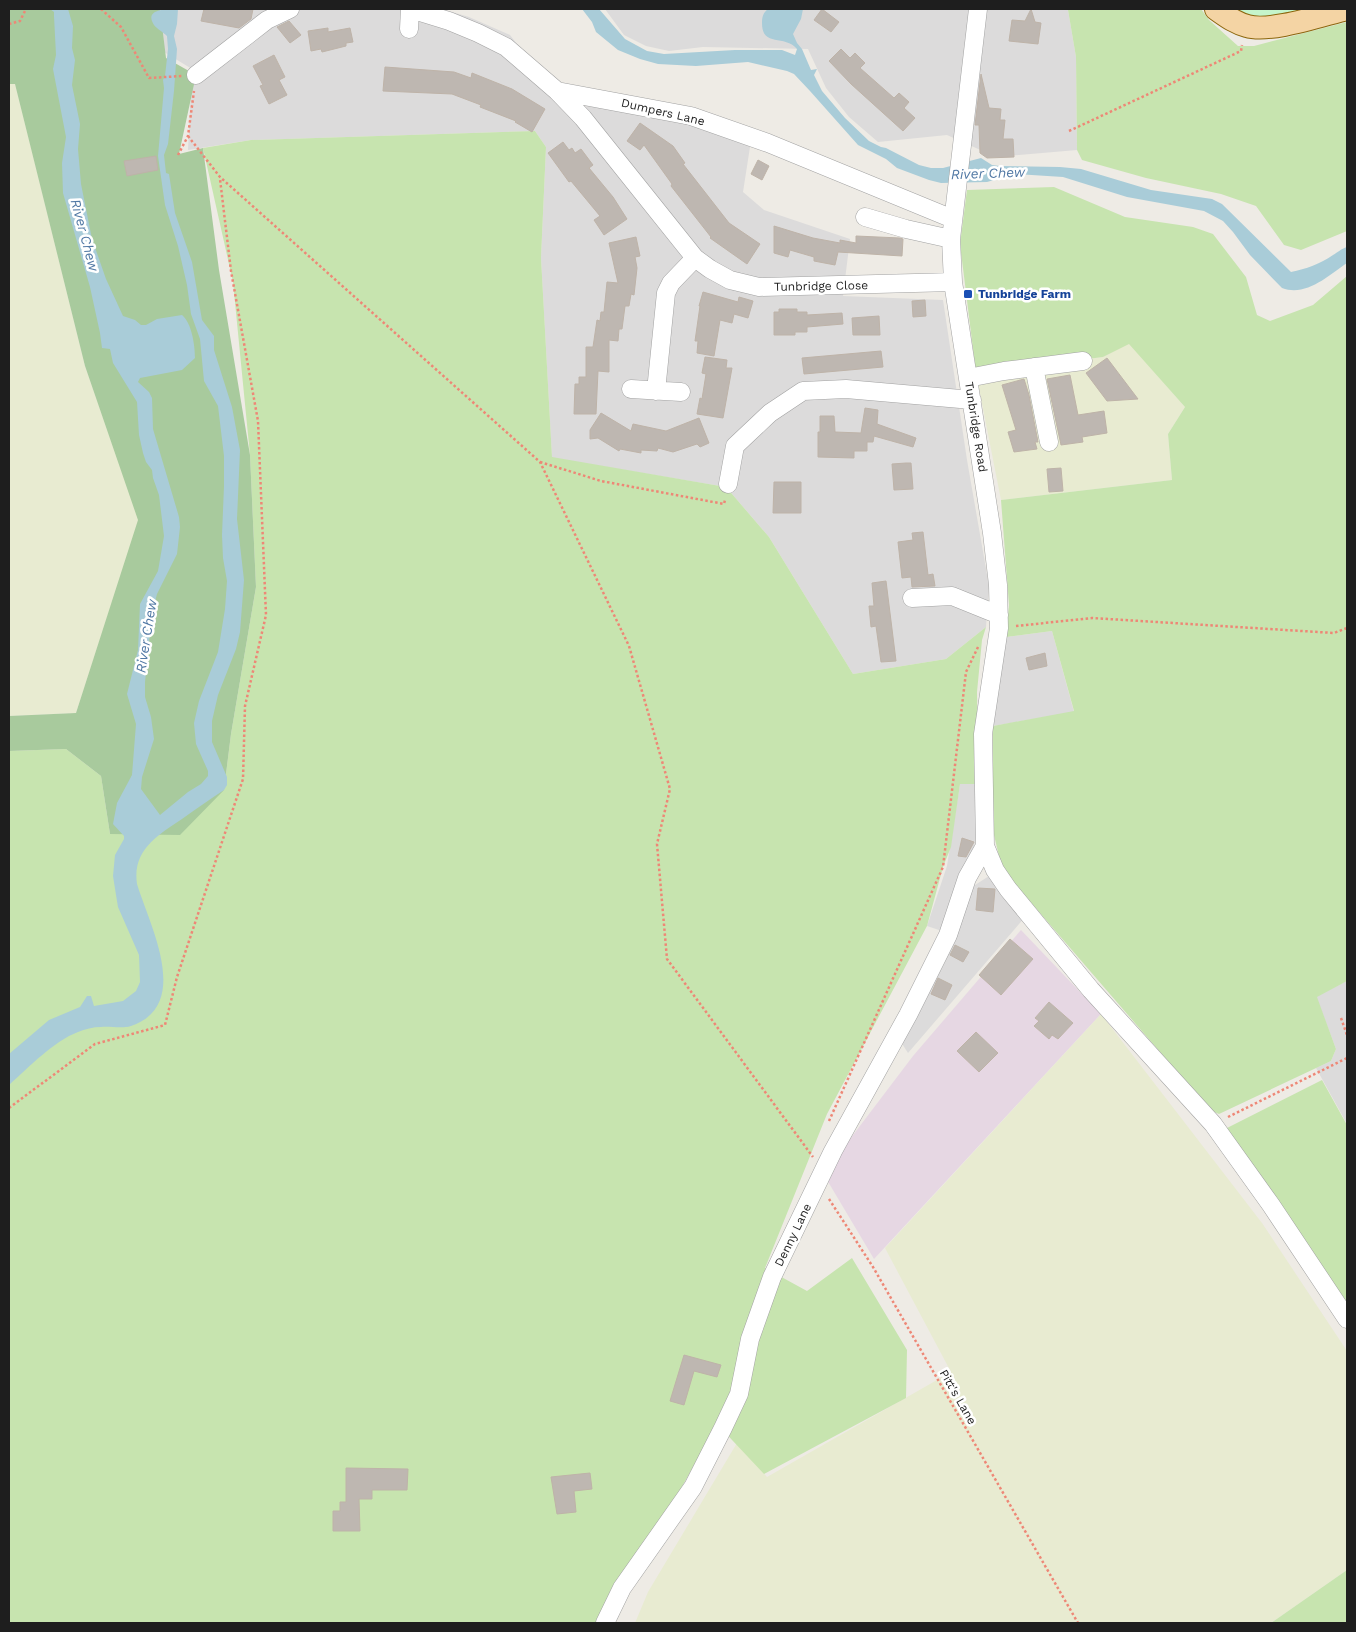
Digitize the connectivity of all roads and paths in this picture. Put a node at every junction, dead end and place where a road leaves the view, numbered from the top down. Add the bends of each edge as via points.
1 (26, 9) edge
2 (101, 9) edge
3 (290, 9) edge
4 (410, 9) edge
5 (978, 9) edge
6 (1216, 9) edge
7 (1347, 9) edge
8 (9, 24) edge
9 (1248, 27) junction
10 (410, 29) dead end
11 (196, 75) joint
12 (178, 76) dead end
13 (557, 91) junction
14 (1069, 131) dead end
15 (188, 136) junction
16 (178, 154) dead end
17 (220, 177) junction
18 (865, 217) dead end
19 (953, 219) junction
20 (951, 239) junction
21 (695, 258) junction
22 (953, 282) junction
23 (1083, 361) dead end
24 (1034, 367) junction
25 (968, 378) junction
26 (630, 389) dead end
27 (656, 391) junction
28 (681, 392) dead end
29 (972, 400) junction
30 (1049, 442) dead end
31 (540, 462) junction
32 (728, 484) joint
33 (912, 598) dead end
34 (999, 621) junction
35 (1347, 628) edge
36 (985, 846) junction
37 (1341, 1018) dead end
38 (1347, 1035) edge
39 (1347, 1058) edge
40 (9, 1108) edge
41 (829, 1121) dead end
42 (1213, 1124) junction
43 (817, 1148) dead end
44 (818, 1183) junction
45 (1347, 1319) edge
46 (605, 1623) edge
47 (1078, 1623) edge

1 - 8 path via 20,21
2 - 12 path via 121,27 149,78
3 - 11 street via 267,20
4 - 10 street
4 - 13 street via 449,21 506,47
5 - 19 street, Tunbridge Road
6 - 9 main road
7 - 9 main road via 1266,27
9 - 14 path via 1241,51
11 - 15 path
13 - 19 street, Dumpers Lane via 691,116 768,143
13 - 21 street, Tunbridge Close via 583,118
15 - 16 path
15 - 17 path
17 - 31 path
17 - 40 path via 230,271 258,421 266,615 245,706 242,779 177,977 165,1025 95,1044
18 - 20 street
19 - 20 street, Tunbridge Road
20 - 22 street, Tunbridge Road
21 - 22 street, Tunbridge Close via 730,280 759,287
21 - 27 street via 670,283 666,293
22 - 25 street, Tunbridge Road
23 - 24 street
24 - 25 street
24 - 30 street
25 - 29 street, Tunbridge Road
26 - 27 street
27 - 28 street
29 - 32 street via 846,389 803,391 770,413 735,446
29 - 34 street, Tunbridge Road via 992,533
31 - 32 path via 601,481 724,504
31 - 43 path via 630,646 670,789 657,844 667,958 813,1158
33 - 34 street via 952,596
34 - 35 path via 1092,618 1334,633
34 - 36 street, Tunbridge Road via 984,734
34 - 41 path via 985,633 966,672 943,867
36 - 42 street via 995,870 1014,896 1092,990
36 - 44 street, Denny Lane via 967,878 948,935
37 - 38 path
39 - 42 path
42 - 45 street
44 - 46 street, Denny Lane via 772,1277 750,1339 739,1394 723,1428 694,1487 622,1588
44 - 47 path, Pitt's Lane via 873,1267

